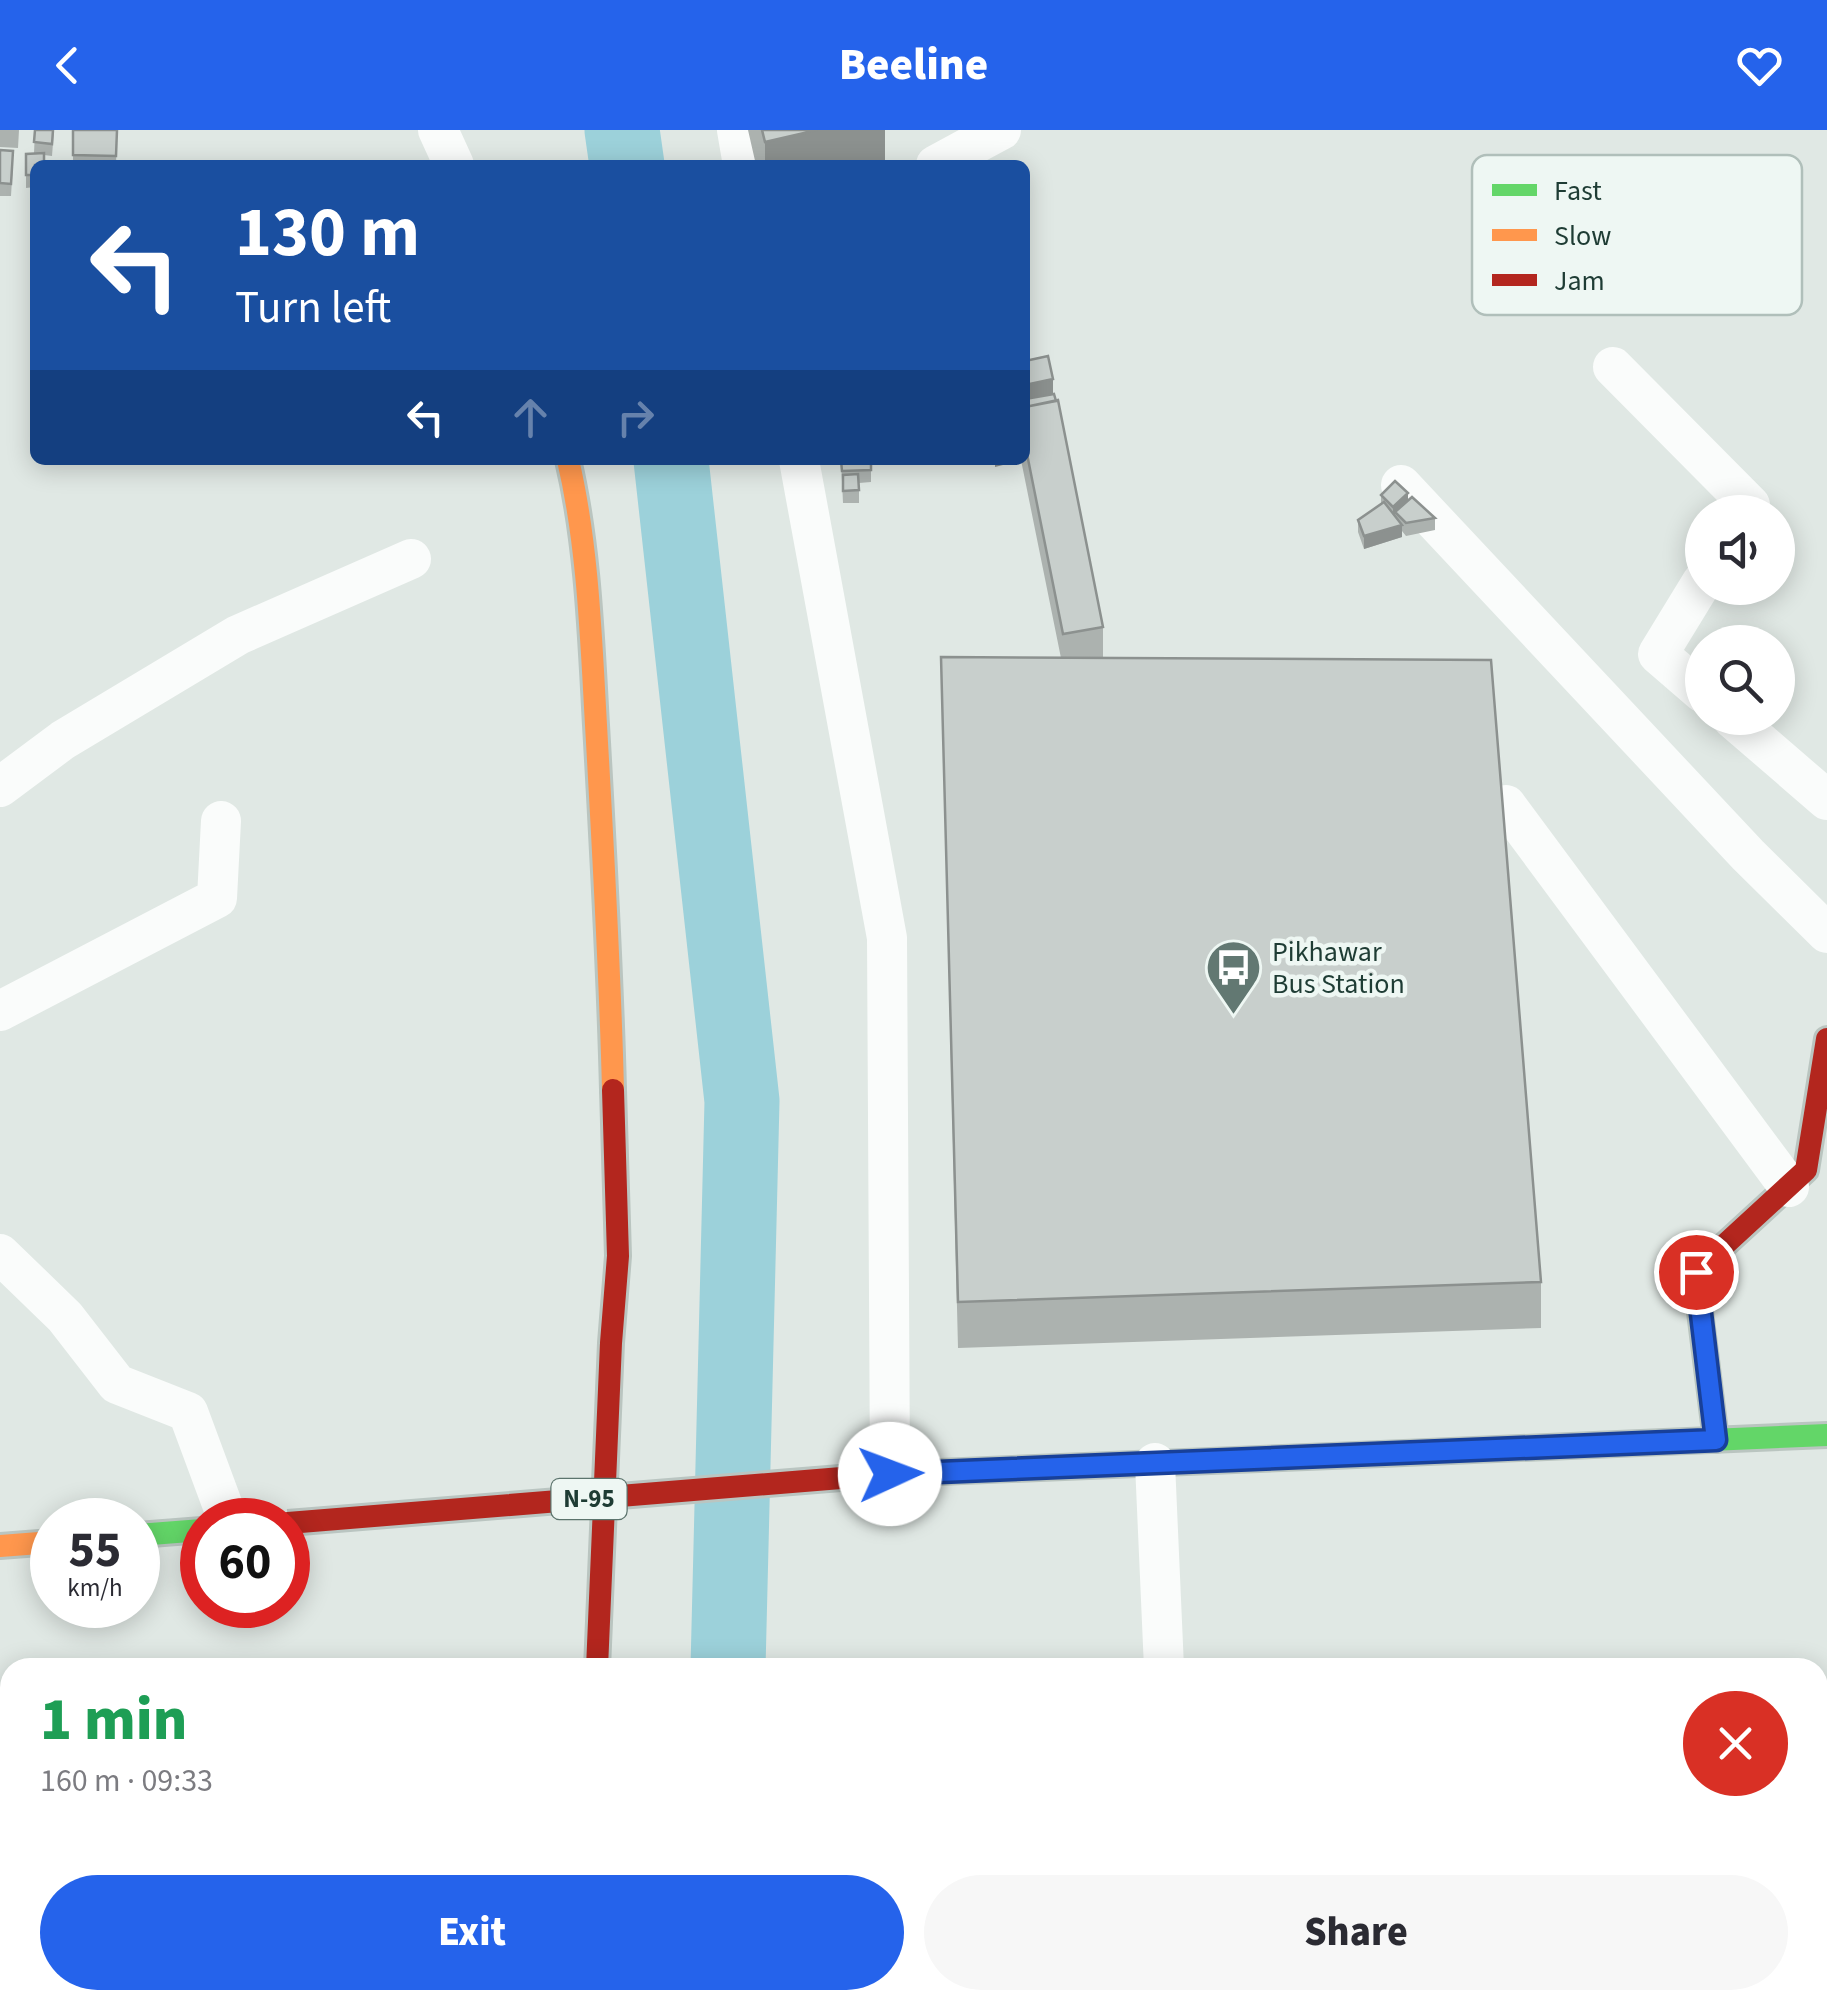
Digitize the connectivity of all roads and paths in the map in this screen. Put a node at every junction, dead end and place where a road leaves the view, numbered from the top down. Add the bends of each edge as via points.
1 (438, 130) edge
2 (736, 130) edge
3 (1001, 130) edge
4 (452, 160) edge
5 (742, 160) edge
6 (945, 160) edge
7 (1614, 367) dead end
8 (569, 465) edge
9 (800, 465) edge
10 (1401, 485) edge
11 (1740, 495) edge
12 (412, 558) dead end
13 (1688, 605) edge
14 (1685, 677) edge
15 (1752, 735) edge
16 (0, 787) edge
17 (1827, 800) edge
18 (1506, 806) edge
19 (221, 821) dead end
20 (1827, 933) edge
21 (0, 1011) edge
22 (1827, 1039) edge
23 (1808, 1172) edge
24 (0, 1254) edge
25 (1827, 1435) edge
26 (1716, 1440) junction
27 (1155, 1463) junction
28 (890, 1474) junction
29 (220, 1498) edge
30 (310, 1521) edge
31 (30, 1544) edge
32 (0, 1546) edge
33 (598, 1658) edge
34 (1164, 1658) edge

1 - 4 street
2 - 5 street
3 - 6 street
7 - 11 street
8 - 33 main road via 592,660 618,1256
9 - 28 street via 887,938
10 - 20 street
12 - 16 street via 238,635 63,740
13 - 14 street via 1658,654
15 - 17 street
18 - 23 street
19 - 21 street via 216,898
22 - 23 main road
23 - 26 main road via 1696,1272
24 - 29 street via 65,1316 117,1384 188,1412
25 - 26 main road, N-95
26 - 27 main road, N-95
27 - 28 main road, N-95
27 - 34 street
28 - 30 main road, N-95, bridge
31 - 32 main road

